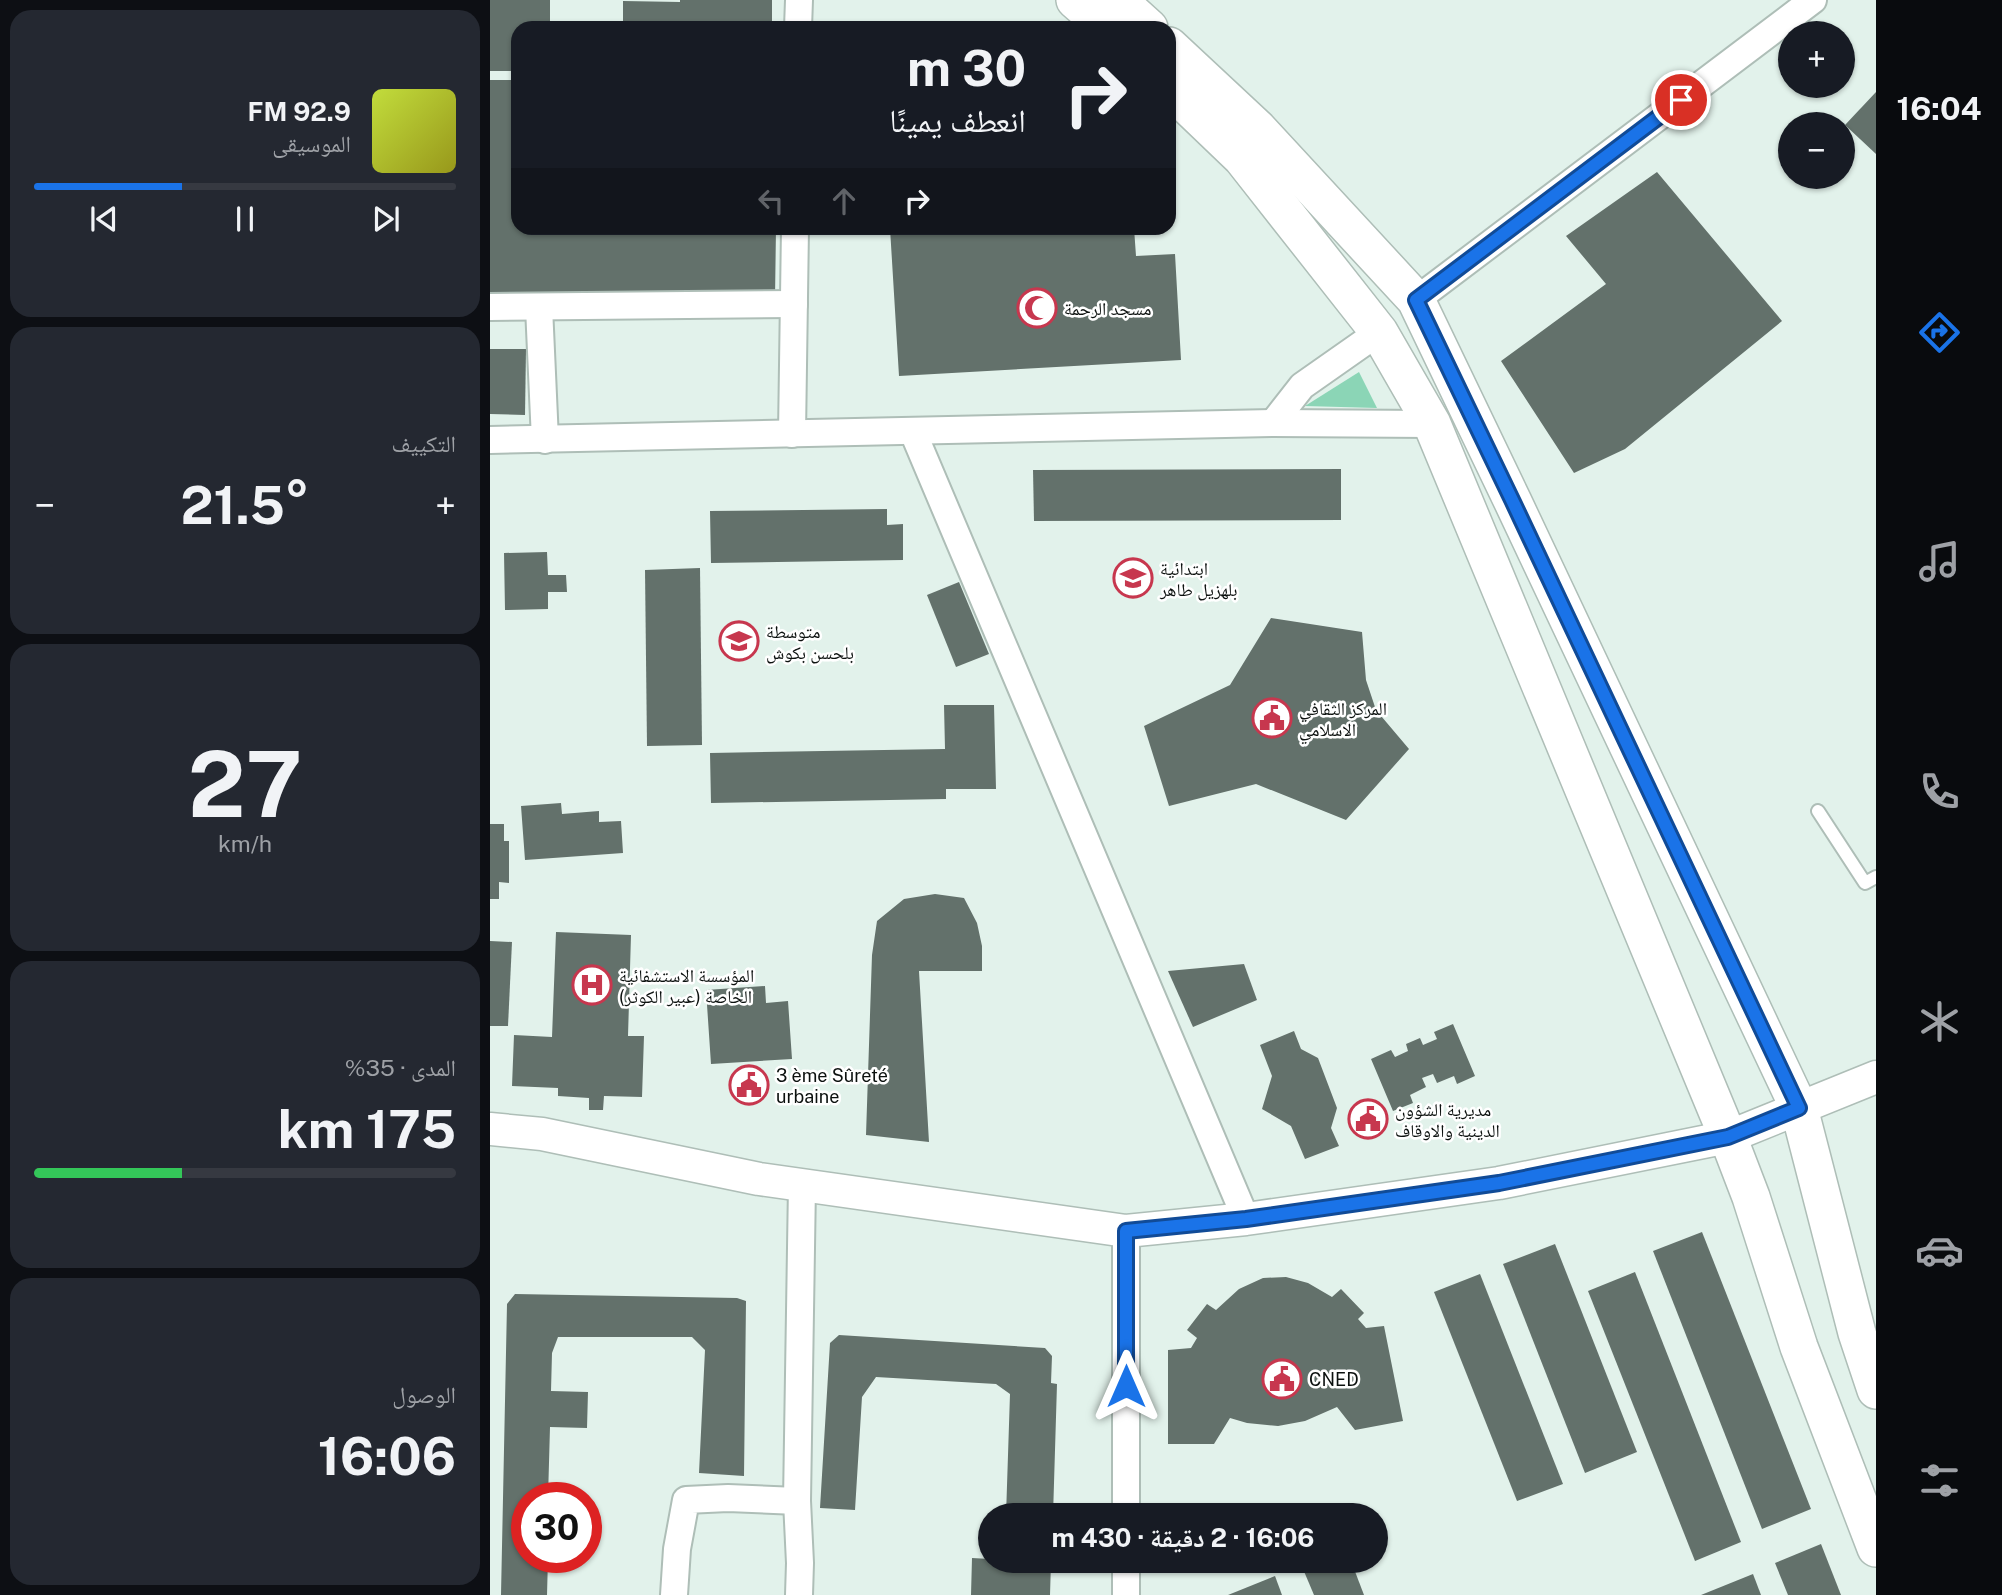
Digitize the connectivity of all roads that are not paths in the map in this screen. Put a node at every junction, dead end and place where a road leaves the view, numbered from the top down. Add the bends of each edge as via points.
1 (799, 0) edge
2 (1075, 0) edge
3 (1118, 0) edge
4 (1813, 0) edge
5 (798, 21) edge
6 (1099, 21) edge
7 (1141, 21) edge
8 (1176, 53) edge
9 (1176, 95) edge
10 (795, 235) edge
11 (1416, 300) junction
12 (794, 304) junction
13 (490, 307) edge
14 (539, 307) junction
15 (1379, 332) junction
16 (1273, 423) junction
17 (1432, 424) junction
18 (913, 432) junction
19 (792, 434) junction
20 (490, 440) edge
21 (545, 440) junction
22 (1818, 811) dead end
23 (1876, 877) edge
24 (1876, 1077) edge
25 (1799, 1108) junction
26 (490, 1116) edge
27 (490, 1129) edge
28 (542, 1134) junction
29 (1728, 1137) junction
30 (802, 1185) junction
31 (1246, 1219) junction
32 (1126, 1231) junction
33 (1876, 1390) edge
34 (797, 1501) junction
35 (1126, 1503) edge
36 (1876, 1548) edge
37 (1126, 1573) edge
38 (674, 1595) edge
39 (799, 1595) edge
40 (1126, 1595) edge

1 - 5 street
2 - 6 main road
3 - 7 main road
4 - 11 street
8 - 11 main road via 1258,129
9 - 15 main road via 1242,159
10 - 12 street
11 - 25 main road
12 - 14 street
12 - 19 street
13 - 14 street
14 - 21 street
15 - 16 street via 1302,386
15 - 17 main road
16 - 17 street
16 - 18 street
17 - 29 main road
18 - 19 street
18 - 31 street
19 - 21 street
20 - 21 street
22 - 23 lane via 1864,883
24 - 25 street
25 - 29 street
25 - 33 main road via 1857,1334
26 - 28 street
27 - 28 street
28 - 30 street
29 - 31 street via 1499,1183
29 - 36 main road via 1799,1347
30 - 32 street
30 - 34 street
31 - 32 street
32 - 35 street
34 - 38 street via 686,1500
34 - 39 street
37 - 40 street

